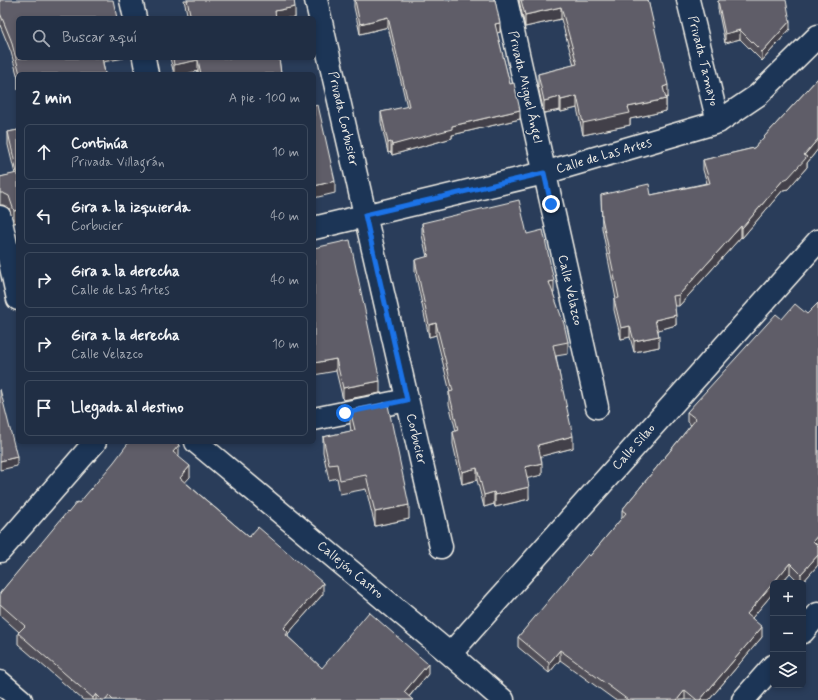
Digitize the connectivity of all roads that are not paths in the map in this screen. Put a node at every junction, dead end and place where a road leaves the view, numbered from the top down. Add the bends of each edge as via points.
1 (130, 0) edge
2 (316, 0) edge
3 (506, 0) edge
4 (688, 0) edge
5 (134, 16) edge
6 (818, 36) edge
7 (144, 60) edge
8 (147, 72) edge
9 (718, 122) junction
10 (544, 173) junction
11 (365, 215) junction
12 (0, 217) edge
13 (316, 227) edge
14 (818, 241) edge
15 (13, 296) edge
16 (407, 400) junction
17 (597, 406) dead end
18 (316, 419) edge
19 (93, 444) edge
20 (198, 444) edge
21 (441, 547) dead end
22 (0, 550) edge
23 (818, 614) edge
24 (806, 628) edge
25 (450, 654) junction
26 (770, 669) edge
27 (0, 682) edge
28 (21, 700) edge
29 (503, 700) edge
30 (743, 700) edge

1 - 5 street
2 - 11 street, Privada Corbusier
3 - 10 street, Privada Miguel Ángel
4 - 9 street, Privada Tamayo
6 - 9 street, Calle de Las Artes via 758,95
7 - 8 street
9 - 10 street, Calle de Las Artes
10 - 11 street, Calle de Las Artes
10 - 17 street, Calle Velazco
11 - 13 street, Calle de Las Artes
11 - 16 street, Corbucier
12 - 15 street
14 - 25 street, Calle Silao
16 - 18 street
16 - 21 street, Corbucier
19 - 22 street
20 - 25 street, Callejón Castro
23 - 24 street
25 - 29 street, Callejón Castro
26 - 30 street
27 - 28 street

